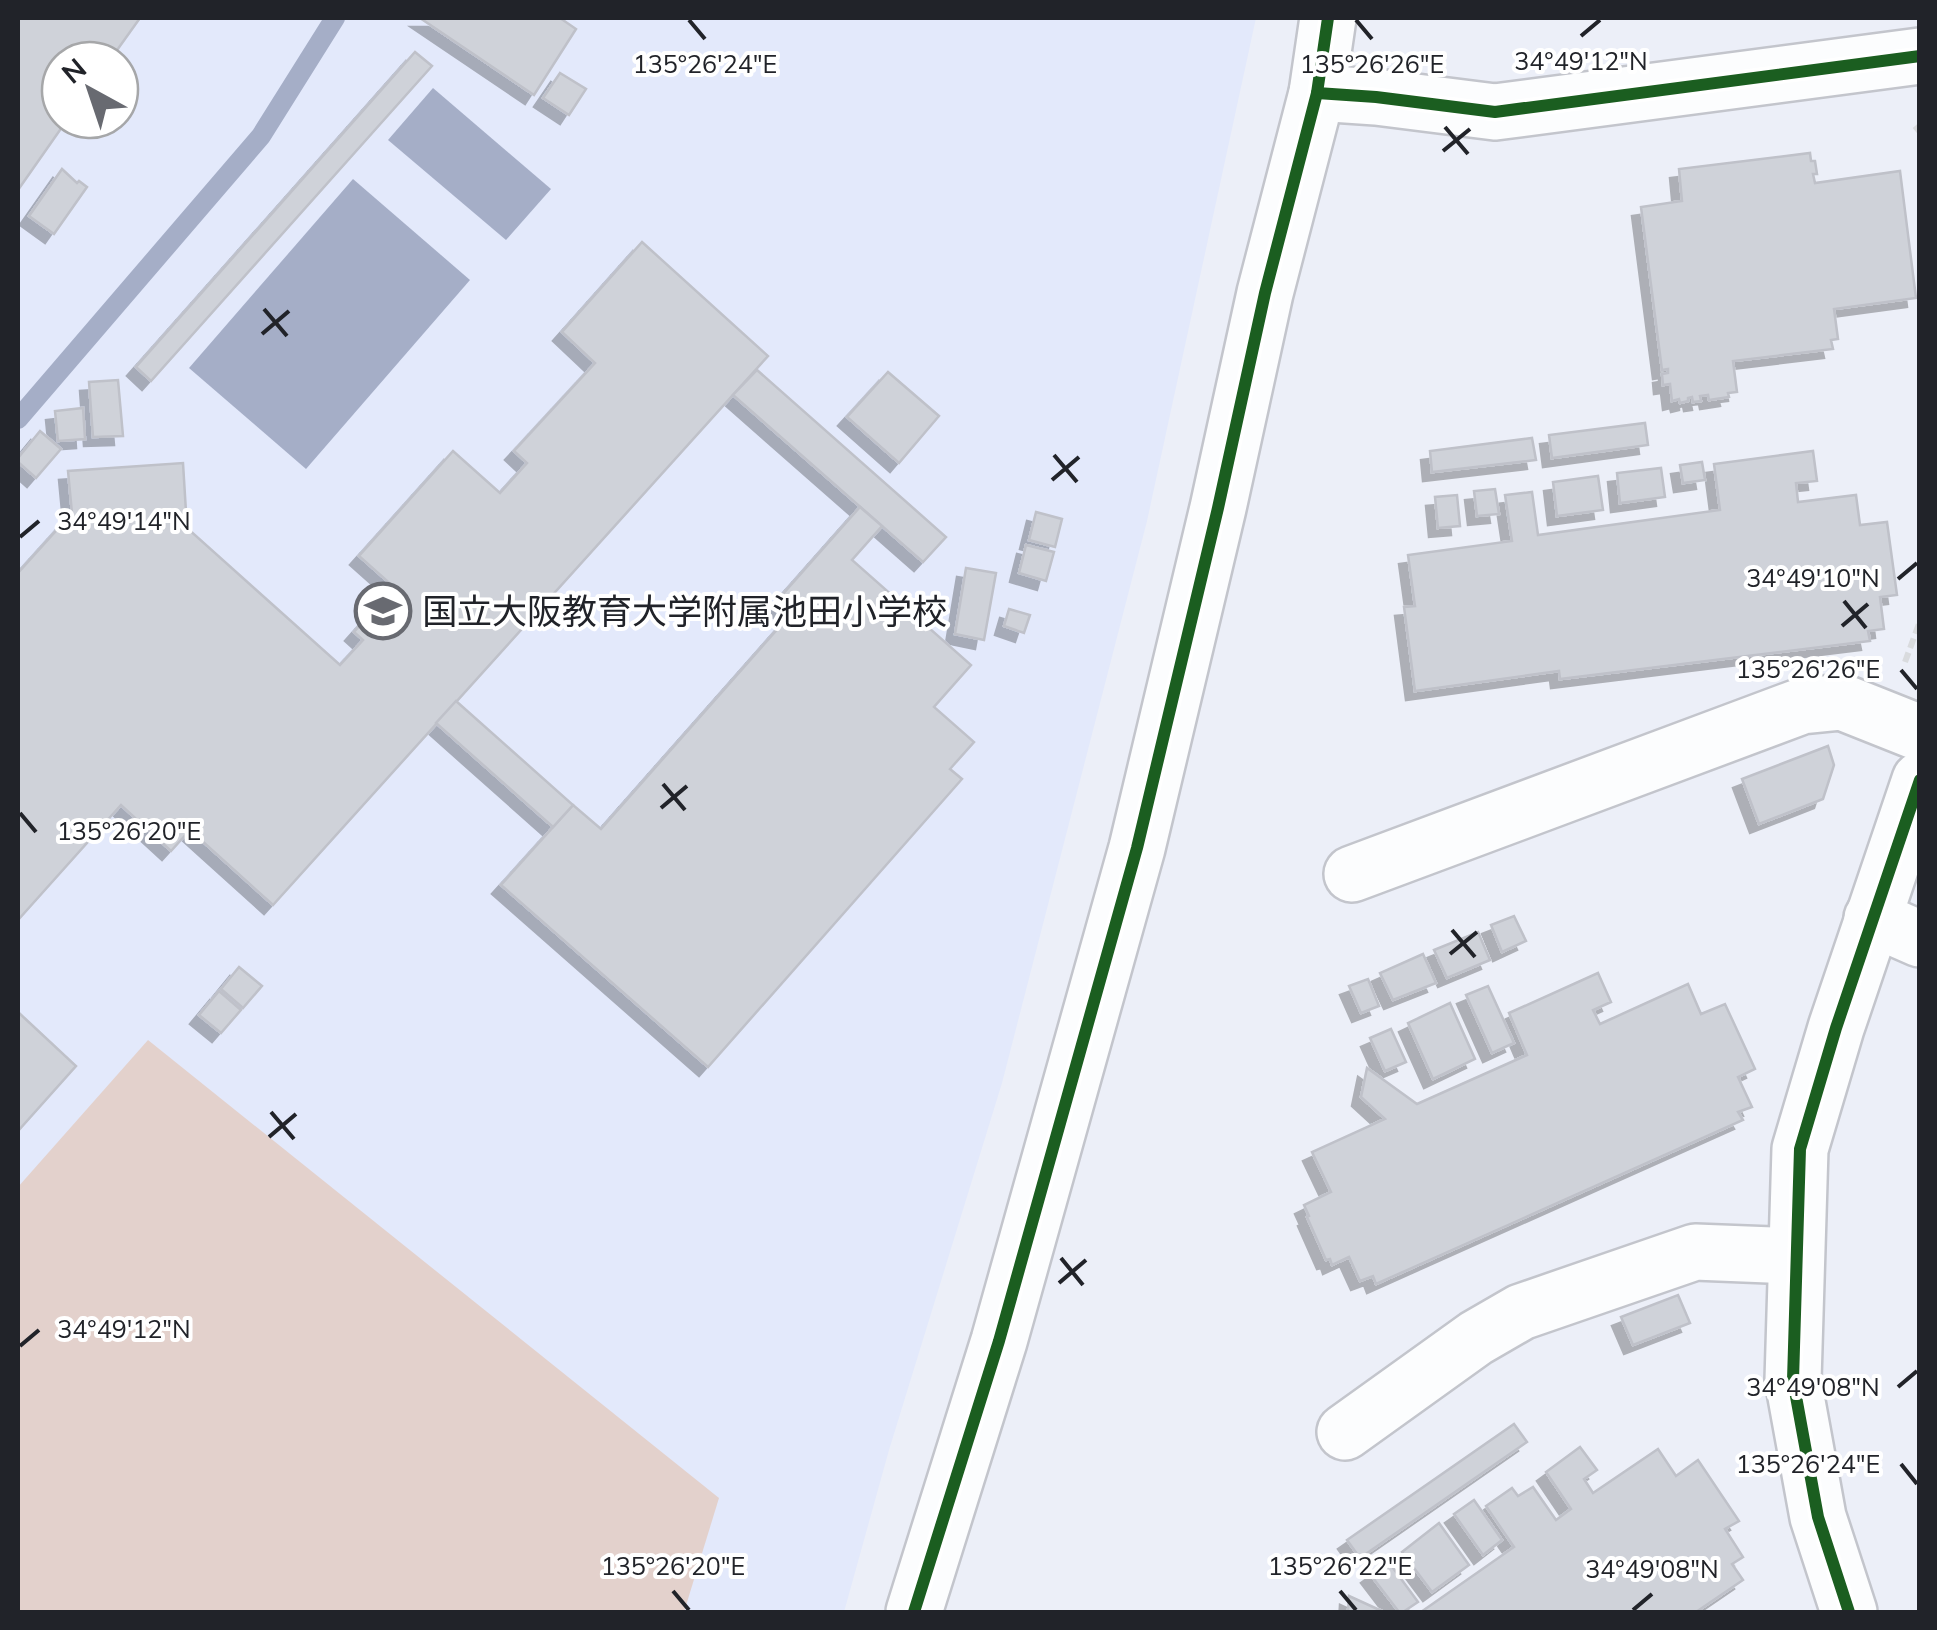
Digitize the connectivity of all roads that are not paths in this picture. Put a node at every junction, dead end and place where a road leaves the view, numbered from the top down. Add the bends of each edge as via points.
1 (1328, 18) edge
2 (1920, 56) edge
3 (1317, 93) junction
4 (1920, 733) edge
5 (1920, 780) edge
6 (1352, 874) dead end
7 (1896, 929) edge
8 (1796, 1256) junction
9 (1345, 1432) dead end
10 (914, 1612) edge
11 (1850, 1612) edge

1 - 3 street
2 - 3 street via 1495,112
3 - 10 street via 1137,848 999,1341
4 - 6 street via 1842,702 1802,706
5 - 7 street
7 - 8 street via 1836,1028 1800,1149
8 - 9 street via 1695,1252 1521,1312
8 - 11 street via 1793,1380 1818,1517

